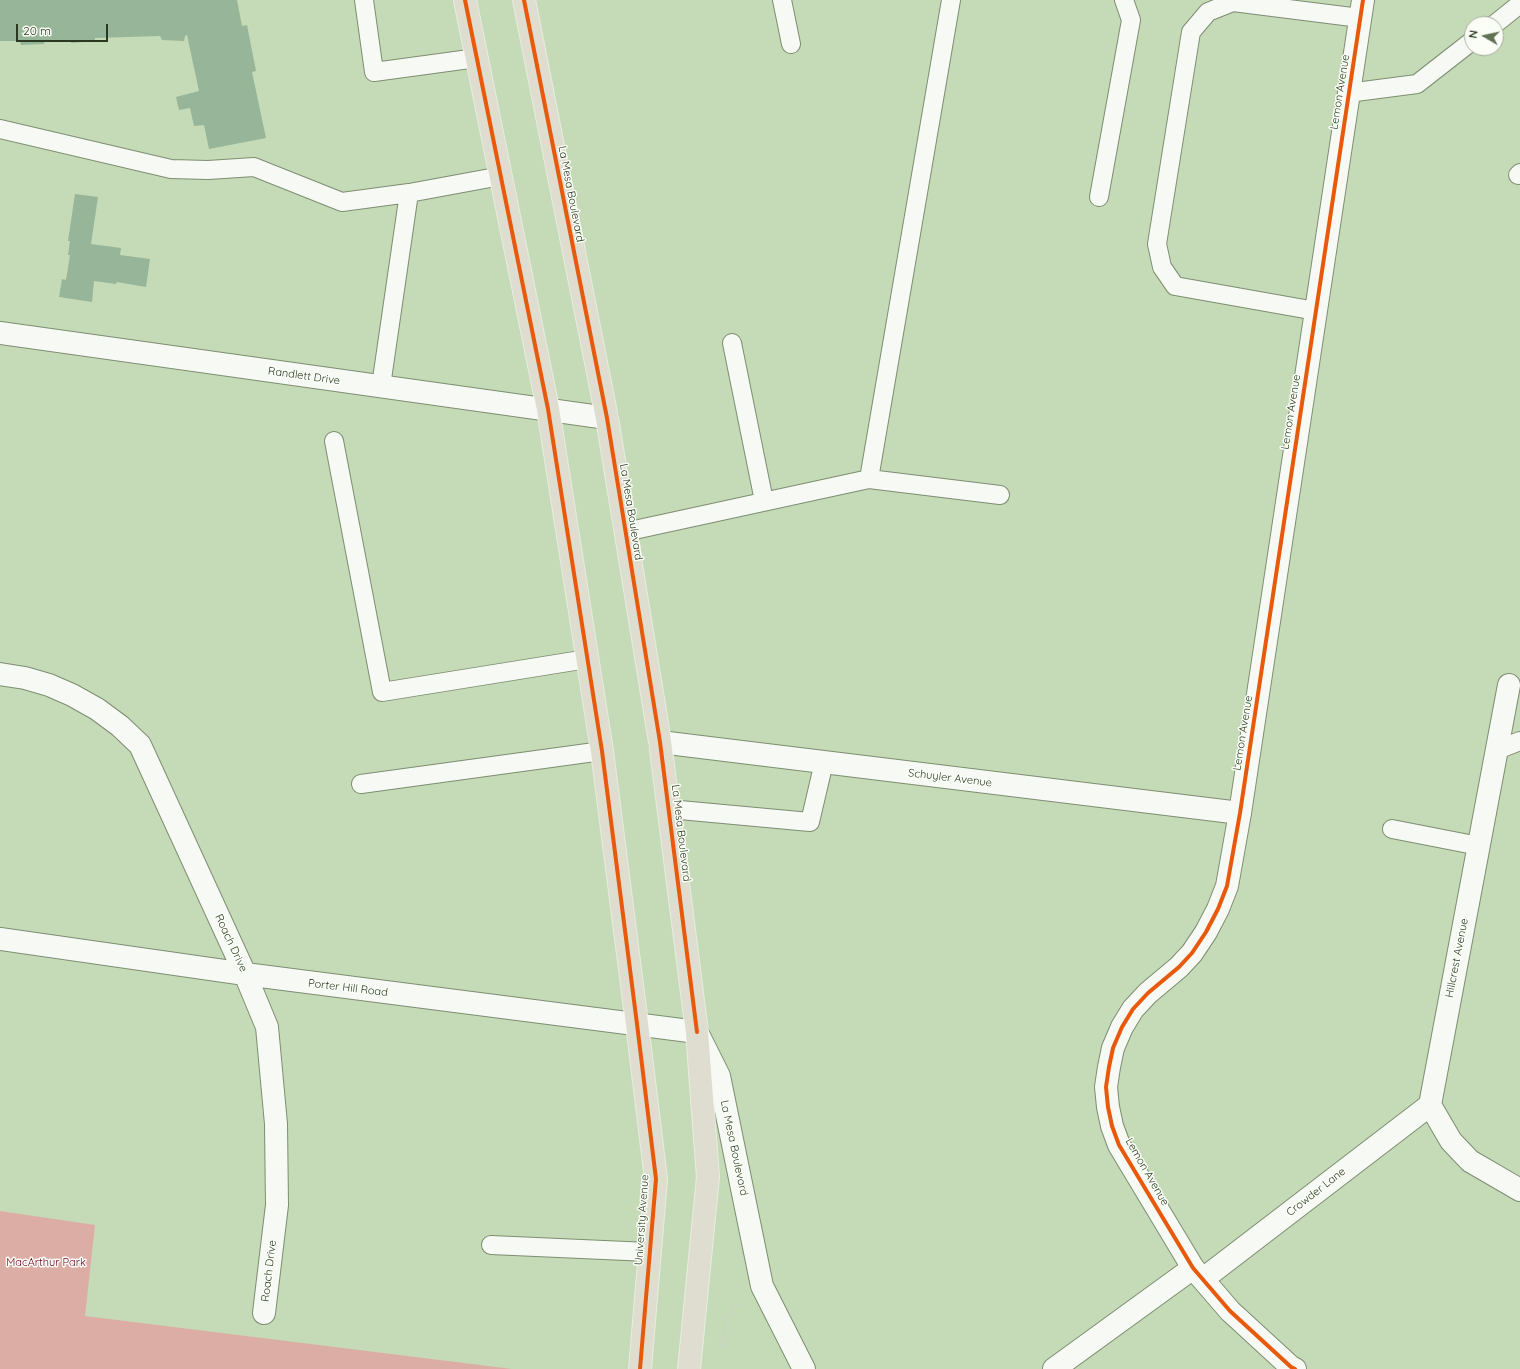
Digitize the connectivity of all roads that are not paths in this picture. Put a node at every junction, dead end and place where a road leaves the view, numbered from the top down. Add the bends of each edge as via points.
1 (364, 0) edge
2 (465, 0) edge
3 (524, 0) edge
4 (782, 0) edge
5 (951, 0) edge
6 (1124, 0) edge
7 (1520, 4) edge
8 (1361, 9) edge
9 (1504, 17) edge
10 (791, 44) dead end
11 (1464, 48) edge
12 (476, 58) junction
13 (1348, 94) junction
14 (0, 129) edge
15 (500, 176) junction
16 (409, 193) junction
17 (1099, 197) dead end
18 (1316, 311) junction
19 (0, 334) edge
20 (732, 343) dead end
21 (381, 386) junction
22 (548, 409) junction
23 (607, 418) junction
24 (334, 441) dead end
25 (869, 479) junction
26 (1000, 495) dead end
27 (764, 501) junction
28 (625, 532) junction
29 (588, 660) junction
30 (0, 674) edge
31 (1509, 685) dead end
32 (1520, 741) edge
33 (660, 742) junction
34 (1497, 750) junction
35 (602, 751) junction
36 (824, 762) junction
37 (361, 784) dead end
38 (669, 809) junction
39 (1240, 813) junction
40 (1392, 829) dead end
41 (1479, 846) junction
42 (0, 939) edge
43 (245, 974) junction
44 (637, 1024) junction
45 (697, 1032) junction
46 (1430, 1105) junction
47 (1520, 1190) edge
48 (491, 1245) dead end
49 (649, 1252) junction
50 (1198, 1274) junction
51 (264, 1313) dead end
52 (640, 1369) edge
53 (689, 1369) edge
54 (804, 1369) edge
55 (1054, 1369) edge
56 (1295, 1369) edge

1 - 12 lane via 374,72
2 - 12 main road
3 - 23 main road, La Mesa Boulevard
4 - 10 lane
5 - 25 lane
6 - 17 lane via 1131,20
7 - 9 lane
8 - 13 street, Lemon Avenue
8 - 18 lane via 1233,2 1208,12 1191,32 1157,244 1162,267 1175,286
11 - 13 lane via 1417,84
12 - 15 main road
13 - 18 street, Lemon Avenue
14 - 16 lane via 171,169 254,167 342,202
15 - 16 lane
15 - 22 main road
16 - 21 lane
18 - 39 street, Lemon Avenue
19 - 21 street, Randlett Drive
20 - 27 lane
21 - 22 street, Randlett Drive
22 - 23 street, Randlett Drive
22 - 29 main road
23 - 28 main road, La Mesa Boulevard
24 - 29 lane via 382,692
25 - 26 lane
25 - 27 lane
27 - 28 lane
28 - 33 main road, La Mesa Boulevard
29 - 35 main road
30 - 43 street, Roach Drive via 49,685 72,695 97,709 140,745
31 - 34 street, Hillcrest Avenue
32 - 34 lane
33 - 36 street, Schuyler Avenue
33 - 38 main road, La Mesa Boulevard
34 - 41 street, Hillcrest Avenue
35 - 37 lane
35 - 44 main road
36 - 38 lane via 810,822
36 - 39 street, Schuyler Avenue
38 - 45 main road, La Mesa Boulevard
39 - 50 street, Lemon Avenue via 1226,886 1218,909 1192,953 1148,992 1133,1009 1113,1048 1106,1087 1112,1126 1119,1145
40 - 41 lane
41 - 46 street, Hillcrest Avenue
42 - 43 street, Porter Hill Road
43 - 44 street, Porter Hill Road
43 - 51 street, Roach Drive via 267,1027 276,1124 277,1205
44 - 45 street, Porter Hill Road
44 - 49 main road, University Avenue via 656,1179
45 - 53 main road via 708,1177
45 - 54 street, La Mesa Boulevard via 719,1076 762,1286
46 - 47 street via 1451,1141 1470,1161
46 - 50 street, Crowder Lane
48 - 49 lane
49 - 52 main road, University Avenue
50 - 55 street, Crowder Lane
50 - 56 street, Lemon Avenue via 1230,1311

